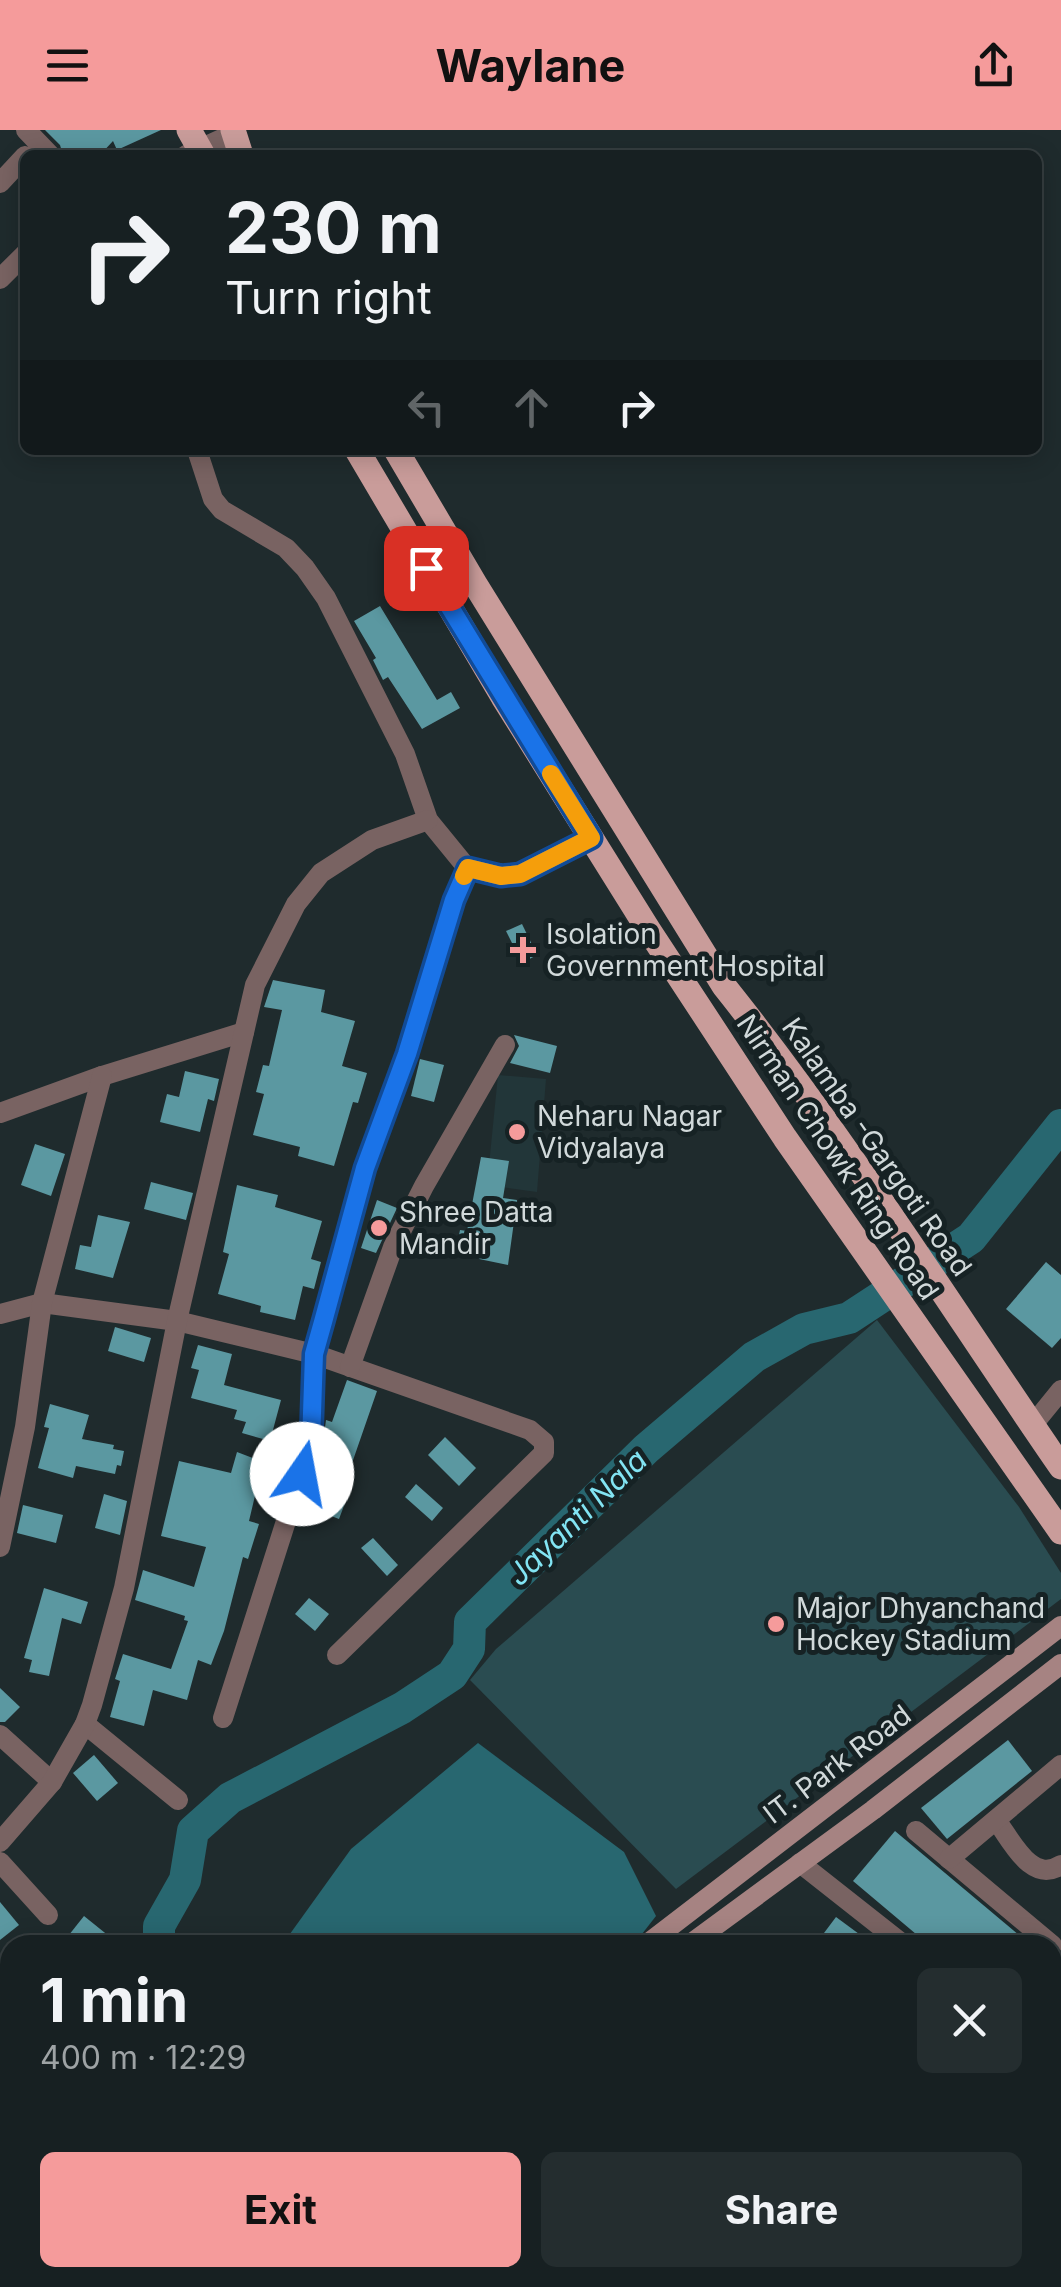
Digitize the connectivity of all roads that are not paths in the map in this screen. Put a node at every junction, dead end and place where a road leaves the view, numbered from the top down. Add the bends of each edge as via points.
1 (237, 139) edge
2 (194, 147) edge
3 (20, 161) edge
4 (0, 182) edge
5 (20, 259) edge
6 (0, 279) edge
7 (199, 455) edge
8 (361, 455) edge
9 (399, 455) edge
10 (428, 820) junction
11 (591, 838) junction
12 (468, 868) junction
13 (244, 1032) junction
14 (505, 1045) dead end
15 (102, 1076) junction
16 (0, 1113) edge
17 (42, 1302) junction
18 (0, 1314) edge
19 (178, 1321) junction
20 (314, 1354) junction
21 (350, 1367) junction
22 (1061, 1390) edge
23 (1032, 1427) junction
24 (1061, 1467) edge
25 (4, 1518) edge
26 (1061, 1532) edge
27 (0, 1547) edge
28 (1061, 1626) edge
29 (337, 1655) dead end
30 (1061, 1664) edge
31 (223, 1718) dead end
32 (85, 1724) junction
33 (0, 1736) edge
34 (1061, 1765) edge
35 (52, 1782) junction
36 (178, 1800) dead end
37 (996, 1820) junction
38 (916, 1831) dead end
39 (0, 1842) edge
40 (949, 1859) junction
41 (0, 1862) edge
42 (800, 1863) junction
43 (1061, 1865) edge
44 (48, 1914) dead end
45 (659, 1935) edge
46 (703, 1935) edge
47 (891, 1935) edge
48 (1040, 1935) edge

1 - 2 street
3 - 4 street
5 - 6 street
7 - 10 street via 222,510 286,548 326,598 405,754
8 - 11 main road, Nirman Chowk Ring Road
9 - 23 main road, Kalamba -Gargoti Road via 724,986
10 - 12 street
10 - 13 street via 372,840 321,874 296,904 255,985
11 - 12 street via 520,874
11 - 26 main road, Nirman Chowk Ring Road via 785,1138
12 - 20 street via 365,1168
13 - 15 street
13 - 19 street
14 - 21 street via 393,1247
15 - 16 street
15 - 17 street
17 - 18 street
17 - 19 street
17 - 25 street
19 - 20 street
19 - 32 street via 124,1588
20 - 21 street
20 - 31 street via 311,1443
21 - 29 street via 530,1430 544,1442 544,1453
22 - 23 street
23 - 24 main road, Kalamba -Gargoti Road
25 - 27 street
28 - 45 main road, IT. Park Road
30 - 42 main road, IT. Park Road
32 - 35 street
32 - 36 street
33 - 35 street
34 - 37 street
35 - 39 street
37 - 40 street
37 - 43 street via 1040,1872
38 - 40 street
40 - 48 street
41 - 44 street
42 - 46 main road, IT. Park Road
42 - 47 street

